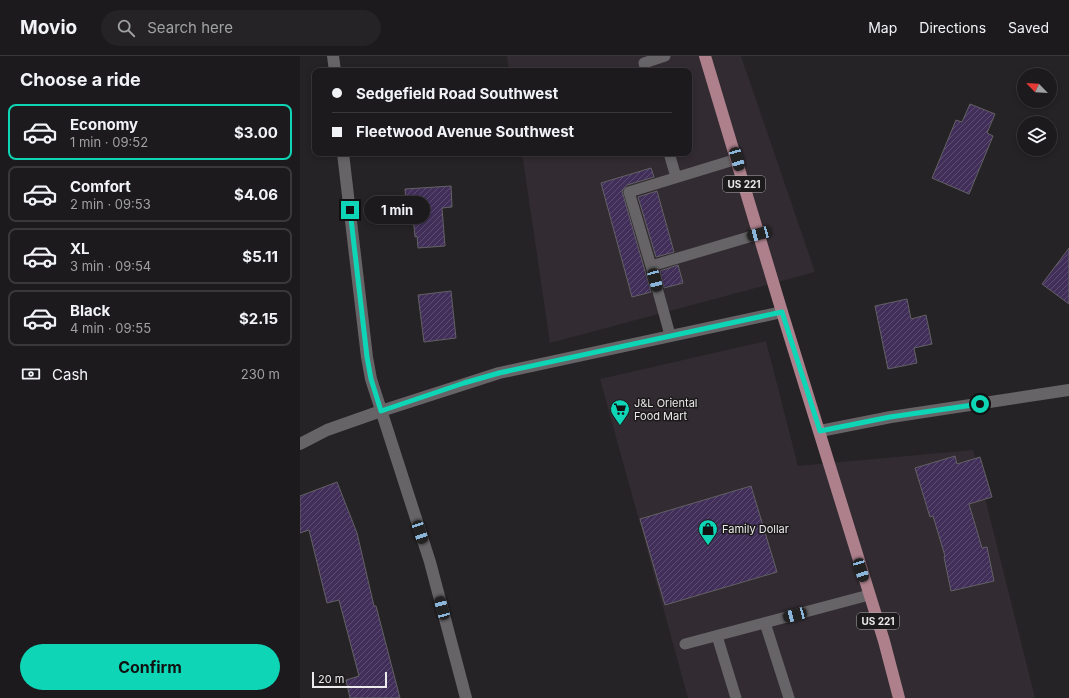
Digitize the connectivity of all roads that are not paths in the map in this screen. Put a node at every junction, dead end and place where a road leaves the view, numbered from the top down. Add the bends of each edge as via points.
1 (333, 56) edge
2 (665, 56) edge
3 (705, 56) edge
4 (335, 68) edge
5 (645, 68) edge
6 (343, 156) edge
7 (670, 156) edge
8 (737, 159) junction
9 (676, 178) junction
10 (759, 234) junction
11 (651, 266) junction
12 (782, 312) junction
13 (670, 335) junction
14 (1069, 390) edge
15 (381, 411) junction
16 (820, 431) junction
17 (300, 444) edge
18 (869, 595) junction
19 (765, 623) junction
20 (717, 636) junction
21 (685, 644) dead end
22 (466, 698) edge
23 (736, 698) edge
24 (789, 698) edge
25 (899, 698) edge

1 - 4 street
2 - 5 lane via 644,63
3 - 8 main road, US 221
6 - 15 street via 367,357
7 - 9 lane
8 - 9 lane
8 - 10 main road, US 221
9 - 11 lane via 629,192
10 - 11 lane
10 - 12 main road, US 221
11 - 13 lane
12 - 13 street
12 - 16 main road, US 221
13 - 15 street via 499,373
14 - 16 street via 890,417
15 - 17 street via 328,430
15 - 22 street via 430,562
16 - 18 main road, US 221
18 - 19 lane
18 - 25 main road, US 221
19 - 20 lane
19 - 24 lane
20 - 21 lane
20 - 23 lane

